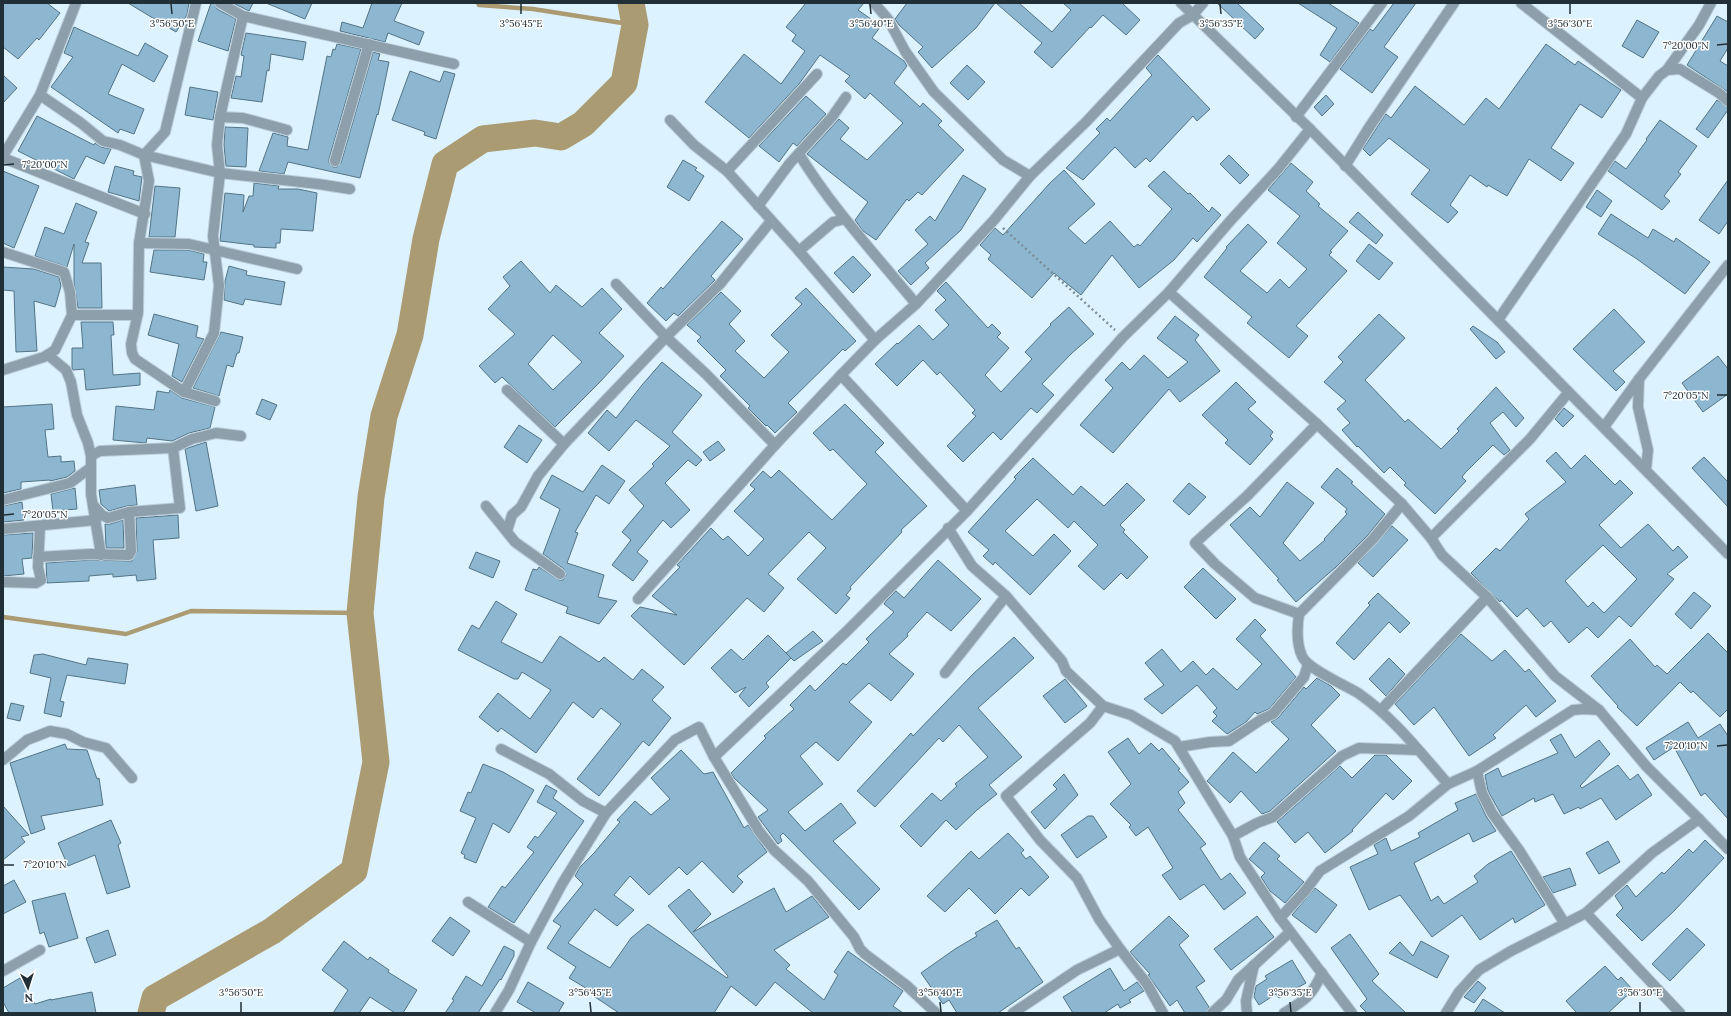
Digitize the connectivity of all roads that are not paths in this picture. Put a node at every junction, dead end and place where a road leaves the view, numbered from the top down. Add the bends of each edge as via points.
1 (76, 3) edge
2 (196, 3) edge
3 (220, 3) edge
4 (874, 3) edge
5 (1181, 3) edge
6 (1203, 3) edge
7 (1382, 3) edge
8 (1454, 3) edge
9 (1521, 3) edge
10 (1711, 3) edge
11 (1193, 15) junction
12 (243, 16) junction
13 (369, 44) junction
14 (454, 64) dead end
15 (1668, 70) junction
16 (817, 74) dead end
17 (40, 95) junction
18 (846, 97) dead end
19 (1642, 98) junction
20 (1728, 101) edge
21 (220, 117) junction
22 (1296, 117) junction
23 (670, 120) dead end
24 (1310, 129) junction
25 (287, 130) dead end
26 (799, 154) junction
27 (144, 155) junction
28 (3, 157) edge
29 (335, 161) dead end
30 (1345, 166) junction
31 (727, 171) junction
32 (220, 173) junction
33 (1030, 176) junction
34 (350, 189) dead end
35 (758, 206) junction
36 (145, 214) junction
37 (845, 219) junction
38 (771, 221) junction
39 (139, 243) junction
40 (215, 250) junction
41 (799, 251) junction
42 (3, 252) edge
43 (1728, 265) edge
44 (297, 269) dead end
45 (616, 284) dead end
46 (1169, 292) junction
47 (916, 304) junction
48 (72, 315) junction
49 (137, 315) junction
50 (1498, 320) junction
51 (666, 337) junction
52 (875, 340) junction
53 (48, 355) junction
54 (3, 370) edge
55 (841, 375) junction
56 (1639, 379) junction
57 (507, 390) dead end
58 (184, 392) junction
59 (1568, 393) junction
60 (215, 401) dead end
61 (1317, 424) junction
62 (1604, 427) junction
63 (240, 436) dead end
64 (88, 443) junction
65 (564, 444) junction
66 (775, 446) junction
67 (173, 448) junction
68 (100, 451) junction
69 (90, 456) junction
70 (90, 468) junction
71 (1646, 470) junction
72 (3, 500) edge
73 (1402, 504) junction
74 (93, 505) junction
75 (486, 506) dead end
76 (967, 510) junction
77 (130, 512) junction
78 (96, 520) junction
79 (40, 527) junction
80 (948, 528) junction
81 (3, 529) edge
82 (508, 530) junction
83 (1431, 538) junction
84 (1728, 554) edge
85 (101, 555) junction
86 (38, 557) junction
87 (560, 574) dead end
88 (3, 582) edge
89 (1006, 596) junction
90 (1486, 597) junction
91 (638, 599) dead end
92 (1299, 614) junction
93 (1308, 664) junction
94 (945, 673) dead end
95 (1103, 706) junction
96 (1381, 710) junction
97 (1599, 710) junction
98 (1178, 747) junction
99 (501, 749) dead end
100 (1418, 750) junction
101 (714, 757) junction
102 (3, 760) edge
103 (1476, 771) junction
104 (132, 778) dead end
105 (1448, 784) junction
106 (606, 813) junction
107 (1699, 819) junction
108 (1233, 836) junction
109 (1728, 849) edge
110 (468, 902) dead end
111 (1586, 913) junction
112 (1280, 918) junction
113 (1565, 924) junction
114 (1290, 932) junction
115 (531, 942) junction
116 (1120, 949) junction
117 (40, 950) dead end
118 (1254, 965) junction
119 (3, 971) edge
120 (1322, 973) junction
121 (495, 1013) edge
122 (936, 1013) edge
123 (1013, 1013) edge
124 (1163, 1013) edge
125 (1212, 1013) edge
126 (1247, 1013) edge
127 (1284, 1013) edge
128 (1352, 1013) edge
129 (1446, 1013) edge
130 (1680, 1013) edge

1 - 17 street
2 - 27 street via 165,132
3 - 12 street
4 - 33 street via 888,19 905,51 934,92 1003,160
5 - 11 street
6 - 11 street
7 - 22 street
8 - 30 street
9 - 19 street
10 - 15 street
11 - 22 street
11 - 33 street via 1179,23 1086,122
12 - 13 street
12 - 21 street
13 - 14 street
13 - 29 street
15 - 19 street via 1659,76
15 - 20 street via 1680,69
16 - 31 street
17 - 27 street via 103,141 120,144
17 - 28 street
18 - 26 street
19 - 50 street via 1626,134
21 - 25 street via 243,118
21 - 32 street via 217,145
22 - 24 street
23 - 31 street via 694,145
24 - 30 street
24 - 46 street via 1278,170
26 - 35 street
26 - 37 street
27 - 32 street
27 - 36 street via 149,181
28 - 36 street
30 - 50 street
31 - 35 street
32 - 34 street
32 - 40 street via 213,236
33 - 47 street via 994,220
35 - 38 street
36 - 39 street
37 - 41 street via 833,222
37 - 47 street
38 - 41 street
38 - 51 street via 720,284
39 - 40 street via 189,244
39 - 49 street
40 - 44 street
40 - 58 street via 219,286 214,333
41 - 52 street
42 - 48 street via 64,272 70,292
43 - 56 street
45 - 51 street
46 - 61 street
46 - 76 street via 1123,337
47 - 52 street
48 - 49 street
48 - 53 street via 55,350
49 - 58 street via 131,344 135,359
50 - 59 street
51 - 65 street
51 - 66 street via 706,374
52 - 55 street
53 - 54 street
53 - 64 street via 66,370 77,415
55 - 66 street
55 - 76 street
56 - 62 street
56 - 71 street via 1638,407 1648,450
57 - 65 street
58 - 60 street
59 - 62 street
59 - 83 street via 1530,439
61 - 73 street
61 - 92 street via 1247,496 1195,543 1255,598
62 - 71 street
63 - 67 street via 216,433 192,439
64 - 68 street
64 - 69 street
65 - 82 street via 538,476 521,507 512,515
66 - 91 street
67 - 68 street
67 - 77 street via 180,508
68 - 69 street
69 - 70 street
70 - 72 street via 70,483
70 - 74 street
71 - 84 street
73 - 83 street
73 - 92 street via 1373,539
74 - 77 street via 105,518
74 - 78 street
75 - 82 street
76 - 80 street
77 - 85 street via 132,551 129,555
78 - 79 street
78 - 85 street
79 - 81 street
79 - 86 street
80 - 89 street via 972,566
80 - 101 street via 847,631
82 - 87 street via 515,542
83 - 90 street via 1442,555
85 - 86 street
86 - 88 street via 41,580 36,583
89 - 94 street
89 - 95 street via 1062,661 1066,671
90 - 96 street
90 - 97 street via 1555,676
92 - 93 street via 1296,630 1302,656
93 - 96 street via 1357,692
93 - 98 street via 1304,677 1273,714 1229,741
95 - 98 street via 1131,715 1175,741
95 - 116 street via 1090,723 1006,796 1040,840 1077,878 1099,919
96 - 100 street
97 - 103 street via 1573,710
97 - 107 street via 1646,766
98 - 108 street
99 - 106 street via 549,774 583,801
100 - 105 street
100 - 108 street via 1359,748 1342,756 1272,817
101 - 106 street via 700,727 675,740
101 - 122 street via 759,831 774,850 808,881 854,936 860,949 906,985
102 - 104 street via 27,740 50,731 67,734 83,742 106,748
103 - 105 street
103 - 113 street via 1482,793 1492,813 1519,850
105 - 112 street via 1409,816 1320,871
106 - 115 street via 562,884
107 - 109 street
107 - 111 street via 1652,852
108 - 112 street via 1240,857
110 - 115 street
111 - 113 street
111 - 130 street
112 - 114 street
113 - 129 street via 1479,970 1459,992
114 - 118 street
114 - 120 street
115 - 121 street via 509,990
116 - 123 street via 1077,970
116 - 124 street via 1147,984
117 - 119 street
118 - 125 street via 1238,980 1226,1000
118 - 126 street via 1246,1001
120 - 127 street via 1316,989
120 - 128 street

